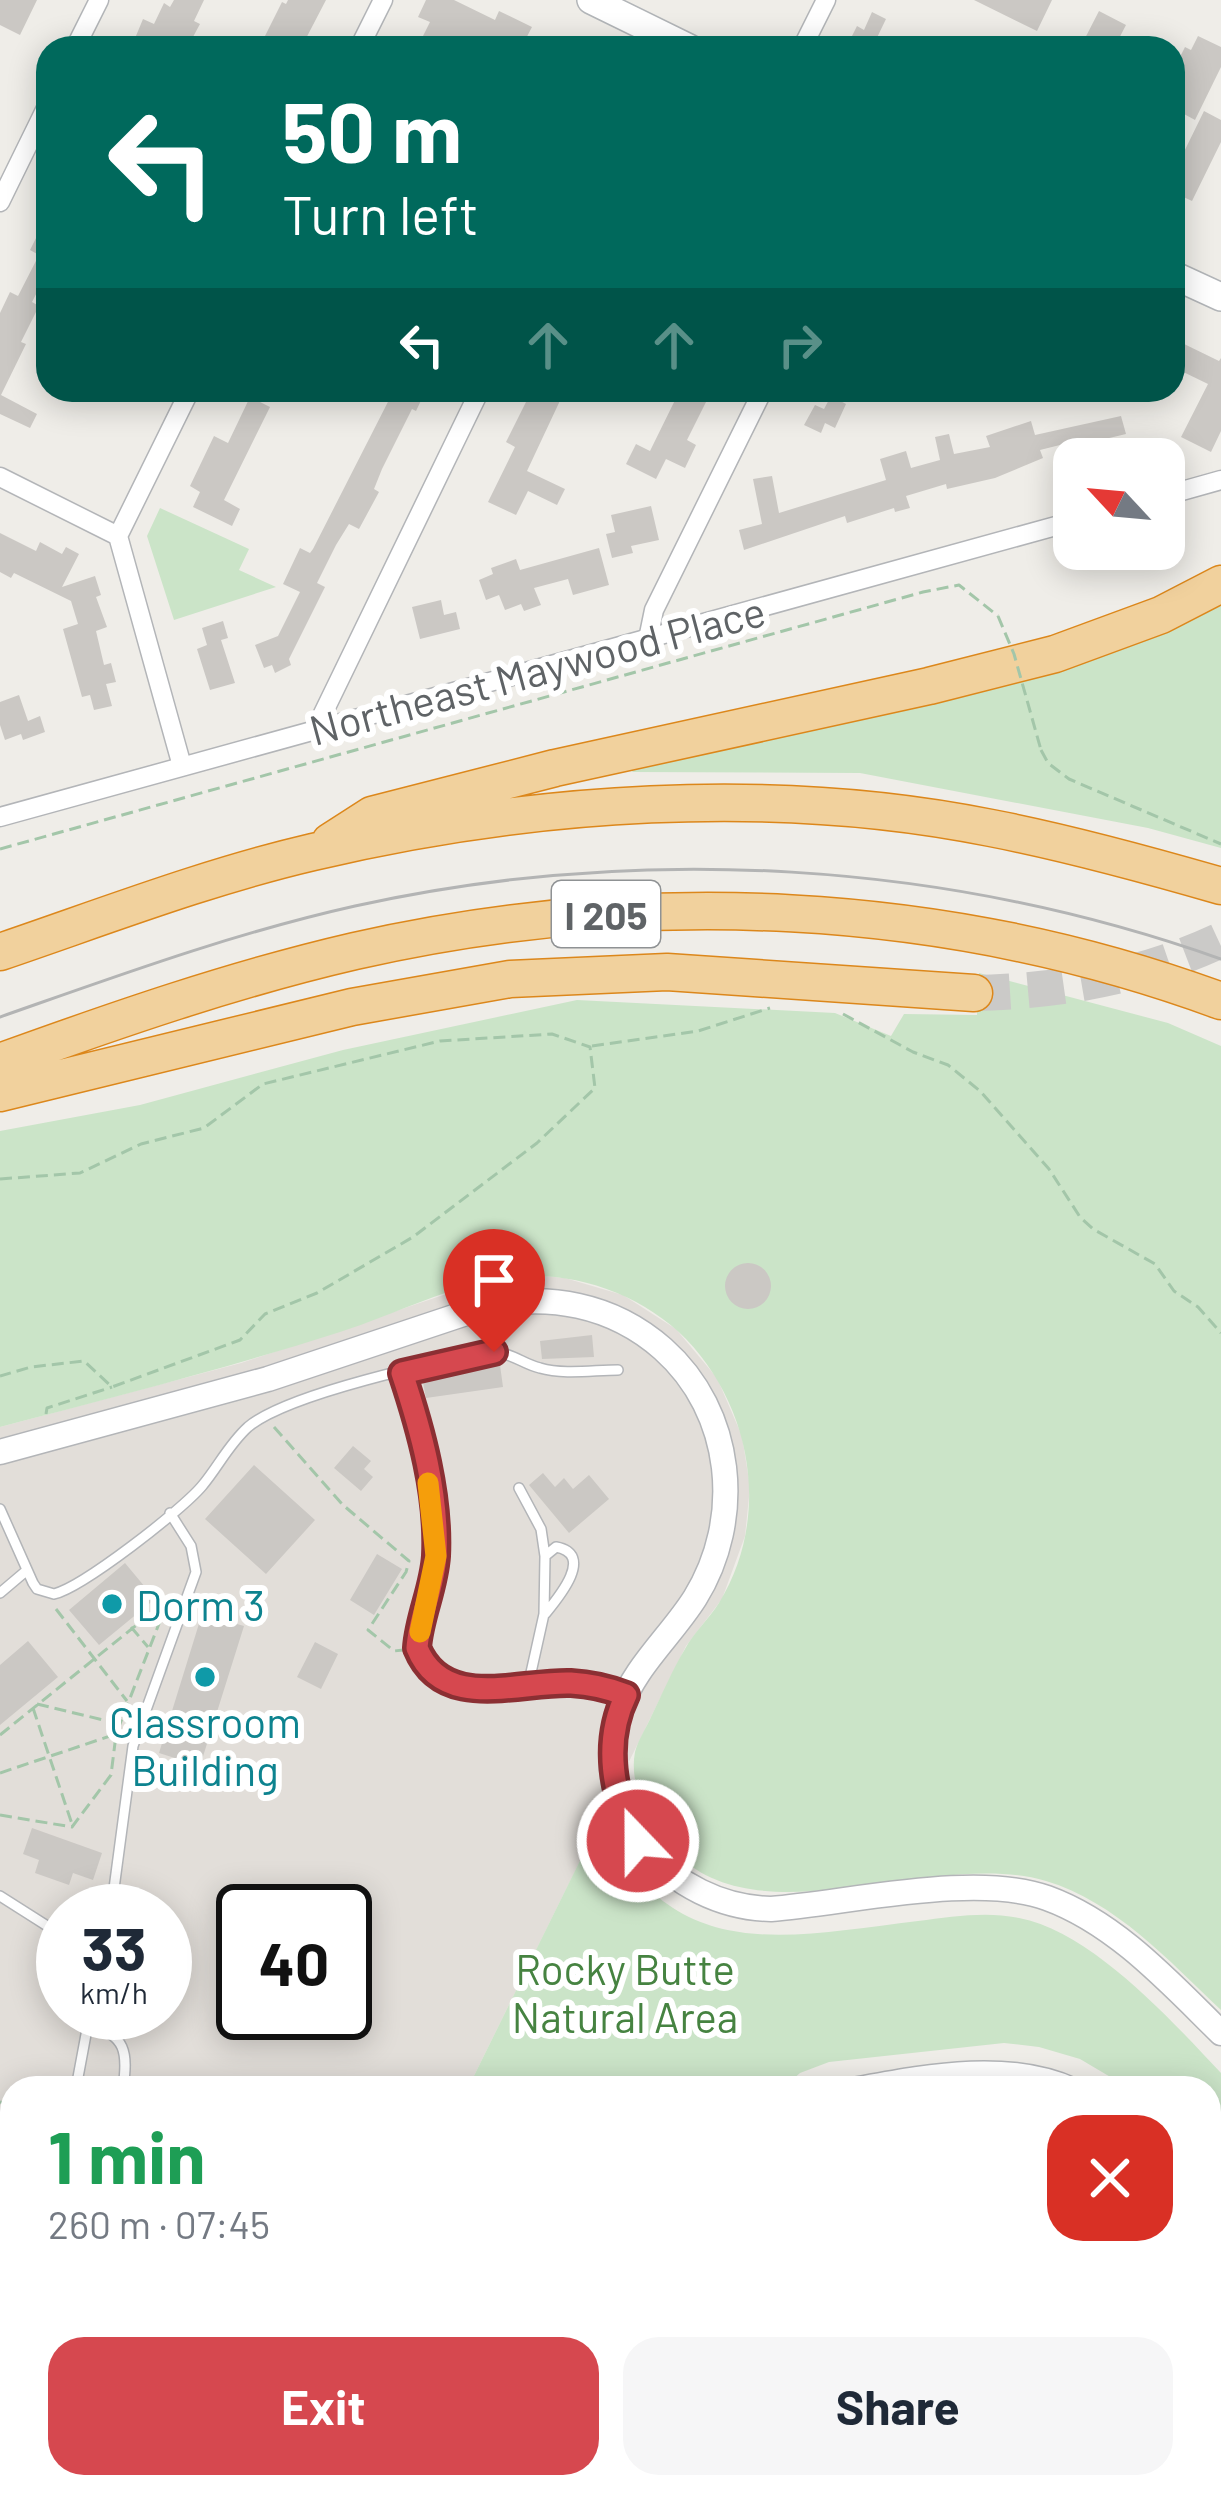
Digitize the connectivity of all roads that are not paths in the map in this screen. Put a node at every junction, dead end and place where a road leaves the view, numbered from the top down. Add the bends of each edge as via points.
1 (99, 0) edge
2 (383, 0) edge
3 (591, 0) edge
4 (826, 0) edge
5 (81, 36) edge
6 (365, 36) edge
7 (645, 36) edge
8 (808, 36) edge
9 (36, 128) edge
10 (0, 202) edge
11 (1185, 280) edge
12 (1221, 297) edge
13 (184, 402) edge
14 (474, 402) edge
15 (758, 402) edge
16 (0, 476) edge
17 (1221, 480) edge
18 (1185, 490) edge
19 (1053, 526) edge
20 (118, 536) junction
21 (1221, 584) edge
22 (648, 639) junction
23 (316, 728) junction
24 (182, 766) junction
25 (0, 818) edge
26 (313, 852) junction
27 (1221, 886) edge
28 (0, 952) edge
29 (974, 993) tunnel mouth
30 (1221, 1001) edge
31 (0, 1062) edge
32 (0, 1094) edge
33 (618, 1370) dead end
34 (402, 1373) junction
35 (0, 1452) edge
36 (519, 1488) dead end
37 (0, 1510) edge
38 (170, 1513) junction
39 (545, 1556) junction
40 (26, 1571) junction
41 (0, 1593) edge
42 (544, 1614) junction
43 (528, 1686) junction
44 (626, 1695) junction
45 (115, 1884) edge
46 (0, 1896) edge
47 (36, 1919) edge
48 (1221, 2033) edge
49 (85, 2040) edge
50 (116, 2040) edge
51 (78, 2076) edge
52 (125, 2076) edge
53 (938, 2076) edge
54 (1041, 2076) edge

1 - 5 street
2 - 6 street
3 - 7 main road
4 - 8 street
9 - 10 street
11 - 12 main road
13 - 20 street
14 - 23 street
15 - 22 street
16 - 20 street
17 - 18 street
19 - 22 street, Northeast Maywood Place
20 - 24 street
21 - 26 highway via 1055,654 372,815
22 - 23 street, Northeast Maywood Place
23 - 24 street, Northeast Maywood Place
24 - 25 street, Northeast Maywood Place
26 - 27 highway via 564,812 802,805 988,827
26 - 28 highway
29 - 32 highway via 667,972 510,979 352,1007
30 - 31 highway, I 205 via 1035,946 912,924 645,911 508,924 352,952
33 - 34 lane via 537,1368 494,1352
34 - 38 lane via 266,1416
34 - 43 lane via 421,1436 436,1540 417,1648 437,1674 460,1686
35 - 44 street via 268,1379 484,1306 541,1300 601,1312 652,1340 692,1382 718,1438 727,1493 706,1577
36 - 39 lane via 542,1528
37 - 40 lane
38 - 40 lane via 54,1594 37,1588
38 - 45 lane via 196,1572 133,1746
39 - 42 lane
39 - 42 lane via 561,1547 575,1565
40 - 41 lane
42 - 43 lane
43 - 44 lane via 572,1683
44 - 48 street via 613,1745 622,1812 648,1854 682,1884 754,1909 971,1889 1032,1893 1105,1930
46 - 47 lane
49 - 51 lane
50 - 52 lane via 128,2057
53 - 54 street

